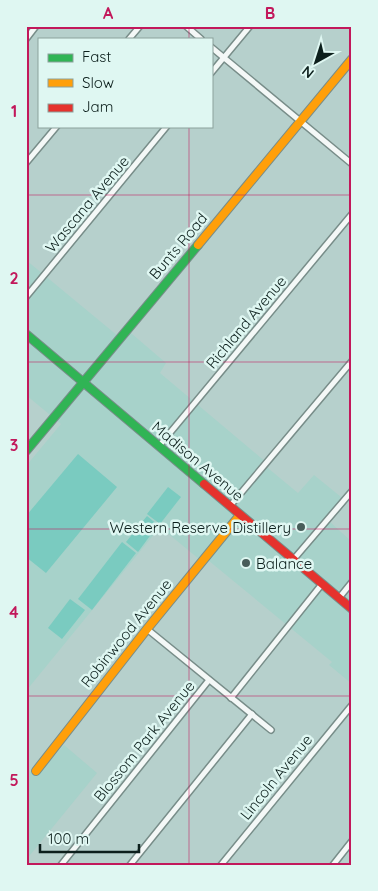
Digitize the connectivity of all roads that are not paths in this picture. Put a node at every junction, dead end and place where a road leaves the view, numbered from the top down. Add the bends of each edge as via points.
1 (36, 26) edge
2 (140, 26) edge
3 (186, 26) edge
4 (250, 26) edge
5 (26, 38) edge
6 (130, 38) edge
7 (200, 38) edge
8 (212, 48) edge
9 (224, 58) junction
10 (352, 59) edge
11 (212, 72) edge
12 (300, 121) junction
13 (55, 128) edge
14 (165, 128) edge
15 (26, 163) edge
16 (352, 164) edge
17 (352, 214) edge
18 (26, 297) edge
19 (26, 334) edge
20 (352, 361) edge
21 (83, 382) junction
22 (158, 446) junction
23 (26, 451) edge
24 (352, 491) edge
25 (230, 506) junction
26 (240, 515) junction
27 (293, 560) junction
28 (352, 582) edge
29 (322, 584) junction
30 (339, 598) junction
31 (352, 609) edge
32 (147, 628) junction
33 (210, 680) junction
34 (231, 698) junction
35 (352, 705) edge
36 (252, 714) junction
37 (271, 730) dead end
38 (36, 770) dead end
39 (352, 841) edge
40 (61, 865) edge
41 (130, 865) edge
42 (221, 865) edge
43 (333, 865) edge

1 - 5 street
2 - 6 street
3 - 7 street
4 - 9 street
8 - 9 street
9 - 11 street
9 - 12 street
10 - 12 street, Bunts Road
12 - 16 street
12 - 21 street, Bunts Road
13 - 15 street
14 - 18 street, Wascana Avenue
17 - 22 street, Richland Avenue
19 - 21 street, Madison Avenue
20 - 25 street
21 - 22 street, Madison Avenue
21 - 23 street, Bunts Road
22 - 25 street, Madison Avenue
24 - 27 street
25 - 26 street, Madison Avenue
26 - 27 street, Madison Avenue
26 - 32 street, Robinwood Avenue
27 - 29 street, Madison Avenue
28 - 30 street
29 - 30 street, Madison Avenue
29 - 34 street
30 - 31 street, Madison Avenue
32 - 33 street
32 - 38 street, Robinwood Avenue
33 - 34 street
33 - 40 street, Blossom Park Avenue
34 - 36 street
35 - 42 street, Lincoln Avenue
36 - 37 street
36 - 41 street
39 - 43 street

